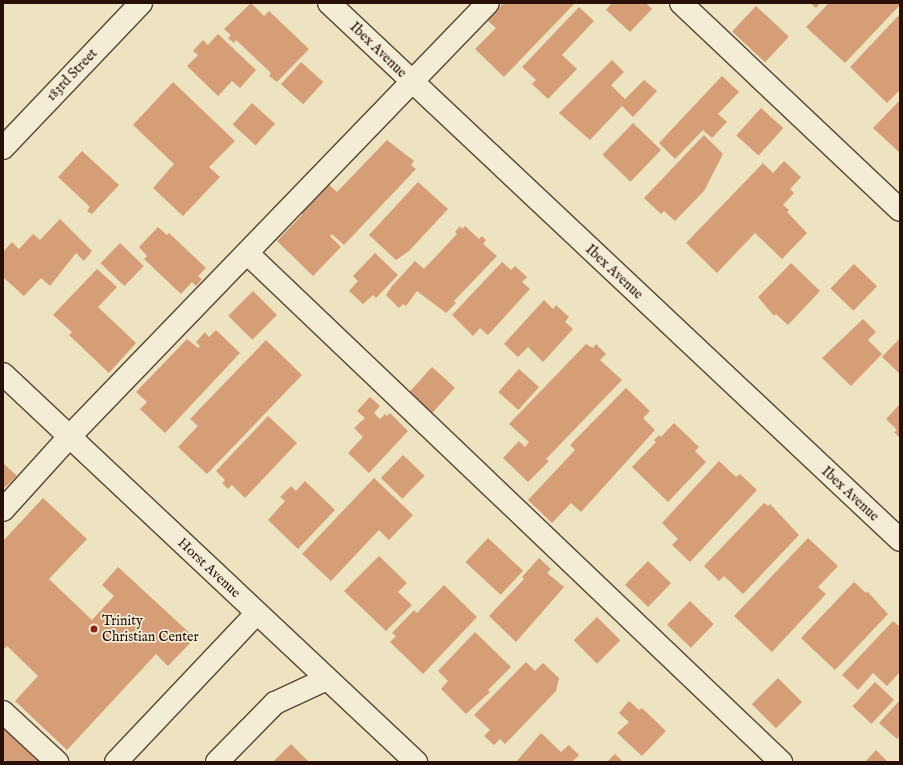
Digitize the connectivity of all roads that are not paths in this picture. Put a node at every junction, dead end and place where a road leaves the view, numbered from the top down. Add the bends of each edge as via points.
1 (141, 3) edge
2 (329, 3) edge
3 (488, 3) edge
4 (681, 3) edge
5 (412, 82) junction
6 (3, 148) edge
7 (900, 210) edge
8 (247, 253) junction
9 (3, 374) edge
10 (69, 437) junction
11 (3, 510) edge
12 (900, 540) edge
13 (257, 613) junction
14 (327, 679) junction
15 (3, 712) edge
16 (57, 762) edge
17 (116, 762) edge
18 (217, 762) edge
19 (416, 762) edge
20 (781, 762) edge

1 - 6 street, 183rd Street
2 - 5 street, Ibex Avenue
3 - 5 street
4 - 7 street
5 - 8 street
5 - 12 street, Ibex Avenue
8 - 10 street
8 - 20 street
9 - 10 street, Horst Avenue
10 - 11 street
10 - 13 street, Horst Avenue
13 - 14 street, Horst Avenue
13 - 17 street
14 - 18 street via 275,703
14 - 19 street, Horst Avenue
15 - 16 street

